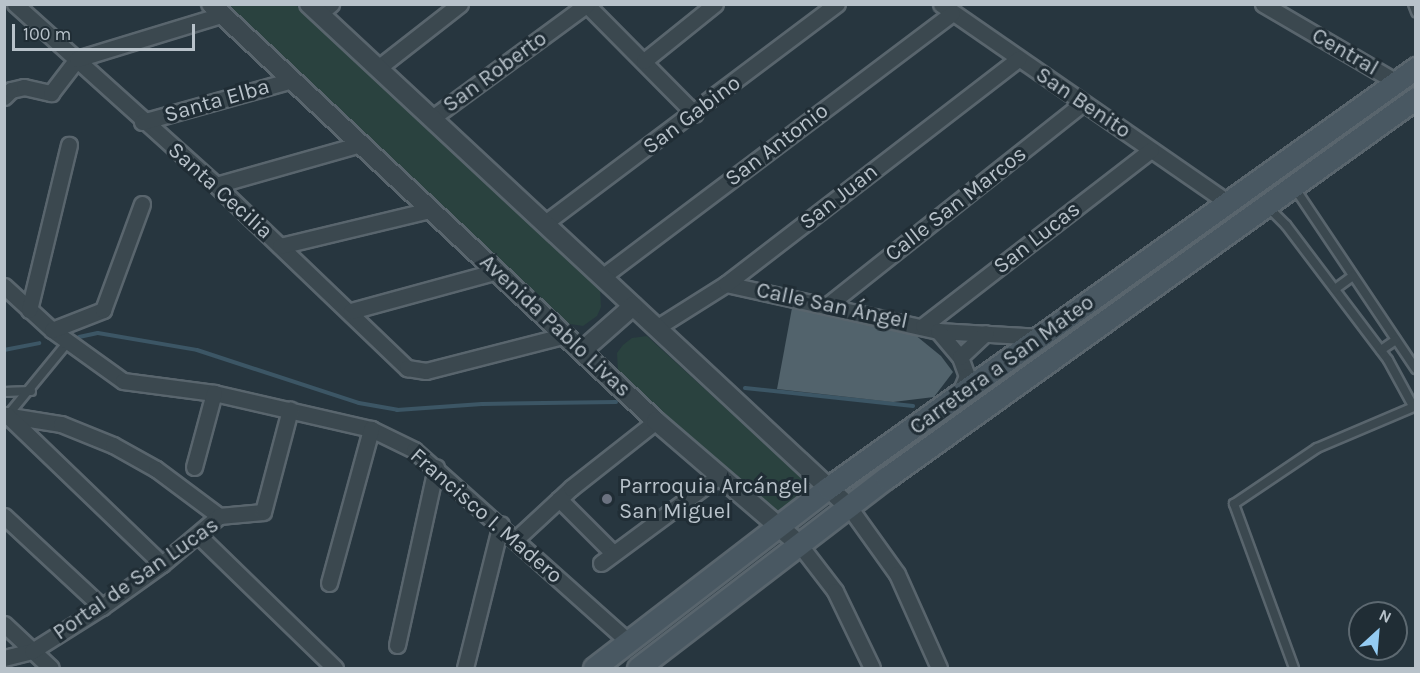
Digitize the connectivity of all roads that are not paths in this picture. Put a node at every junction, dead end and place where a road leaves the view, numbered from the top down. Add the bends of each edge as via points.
1 (15, 4) edge
2 (460, 4) edge
3 (715, 4) edge
4 (837, 4) edge
5 (1263, 4) edge
6 (1413, 4) edge
7 (587, 5) edge
8 (320, 8) edge
9 (947, 9) edge
10 (216, 10) edge
11 (1416, 12) edge
12 (77, 59) junction
13 (1018, 59) junction
14 (644, 61) junction
15 (378, 68) junction
16 (1416, 68) edge
17 (292, 80) junction
18 (1395, 81) junction
19 (4, 97) edge
20 (1416, 98) edge
21 (1083, 103) junction
22 (695, 114) junction
23 (432, 118) junction
24 (142, 122) junction
25 (361, 144) junction
26 (69, 145) dead end
27 (1151, 150) junction
28 (1327, 162) junction
29 (216, 185) junction
30 (1293, 186) junction
31 (1225, 201) junction
32 (142, 204) dead end
33 (1266, 205) junction
34 (430, 210) junction
35 (545, 223) junction
36 (280, 246) junction
37 (1190, 259) junction
38 (497, 271) junction
39 (1353, 276) junction
40 (602, 278) junction
41 (726, 284) junction
42 (4, 286) edge
43 (1335, 289) junction
44 (828, 305) junction
45 (633, 306) junction
46 (29, 310) junction
47 (351, 311) junction
48 (923, 326) junction
49 (656, 328) junction
50 (52, 330) junction
51 (938, 331) junction
52 (986, 333) junction
53 (566, 335) junction
54 (1042, 337) junction
55 (1396, 340) junction
56 (68, 342) junction
57 (1381, 350) junction
58 (582, 351) junction
59 (960, 357) junction
60 (1416, 369) edge
61 (31, 391) junction
62 (4, 392) edge
63 (214, 393) junction
64 (957, 398) junction
65 (1414, 406) edge
66 (290, 410) junction
67 (6, 415) edge
68 (656, 421) junction
69 (371, 429) junction
70 (194, 467) dead end
71 (436, 467) junction
72 (720, 475) junction
73 (828, 488) junction
74 (559, 499) junction
75 (849, 507) junction
76 (4, 516) edge
77 (219, 516) junction
78 (501, 525) junction
79 (779, 526) junction
80 (198, 535) junction
81 (516, 539) junction
82 (800, 544) junction
83 (162, 564) junction
84 (329, 583) dead end
85 (102, 607) junction
86 (4, 624) edge
87 (629, 642) junction
88 (397, 645) dead end
89 (32, 651) junction
90 (4, 658) edge
91 (51, 669) edge
92 (335, 669) edge
93 (465, 669) edge
94 (594, 669) edge
95 (621, 669) edge
96 (638, 669) edge
97 (872, 669) edge
98 (939, 669) edge
99 (1294, 669) edge

1 - 12 street, Santa Cecilia
2 - 15 street
3 - 14 street
4 - 22 street, San Gabino
5 - 18 street, Central
6 - 11 lane
7 - 14 street
7 - 23 street, San Roberto
8 - 15 street
9 - 13 street, San Benito
9 - 40 street, San Antonio
10 - 12 street
10 - 17 street, Avenida Pablo Livas
12 - 19 street via 51,93 24,87 11,90
12 - 24 street, Santa Cecilia
13 - 21 street, San Benito
13 - 41 street, San Juan
14 - 22 street
15 - 23 street
16 - 18 main road, Carretera a San Mateo
17 - 24 street, Santa Elba
17 - 25 street, Avenida Pablo Livas
18 - 31 main road, Carretera a San Mateo
20 - 28 main road, Carretera a San Mateo
21 - 27 street, San Benito
21 - 44 street, Calle San Marcos
22 - 35 street, San Gabino
23 - 35 street
24 - 29 street, Santa Cecilia
25 - 29 street
25 - 34 street, Avenida Pablo Livas
26 - 46 street
27 - 31 street, San Benito
27 - 48 street, San Lucas
28 - 30 main road, Carretera a San Mateo
28 - 31 main road via 1260,200
29 - 36 street, Santa Cecilia
30 - 33 main road, Carretera a San Mateo
30 - 39 lane
31 - 37 main road via 1230,212 1228,219
31 - 54 main road, Carretera a San Mateo
32 - 50 street via 103,310
33 - 37 main road, Carretera a San Mateo
33 - 43 lane
34 - 36 street
34 - 38 street, Avenida Pablo Livas
35 - 40 street
36 - 47 street, Santa Cecilia
37 - 75 main road, Carretera a San Mateo
38 - 47 street
38 - 53 street, Avenida Pablo Livas
39 - 43 lane
39 - 55 lane
40 - 45 street
41 - 44 street, Calle San Ángel
41 - 49 street, San Juan
42 - 46 street
43 - 57 lane
44 - 48 street, Calle San Ángel
45 - 49 street
45 - 58 street
46 - 50 street
47 - 53 street, Santa Cecilia via 400,364 426,371
48 - 51 street, Calle San Ángel
49 - 73 street
50 - 56 street
51 - 52 street, Calle San Ángel
51 - 59 street, Calle San Ángel
52 - 54 street, Calle San Ángel
52 - 59 street
53 - 58 street, Avenida Pablo Livas
54 - 64 main road, Carretera a San Mateo
55 - 57 lane
55 - 60 lane
56 - 61 lane
56 - 63 street, Francisco I. Madero via 116,377
57 - 65 lane
58 - 68 street, Avenida Pablo Livas
59 - 64 street via 967,376
61 - 62 lane
61 - 67 lane
63 - 66 street, Francisco I. Madero
63 - 70 street
64 - 73 main road, Carretera a San Mateo
65 - 99 lane via 1317,448 1234,504
66 - 69 street, Francisco I. Madero
66 - 77 street, Portal de San Lucas via 266,506 256,515
67 - 77 street via 62,424 114,445 156,469
67 - 83 street
68 - 72 street, Avenida Pablo Livas
68 - 74 street
69 - 71 street, Francisco I. Madero via 414,450
69 - 84 street
71 - 78 street, Francisco I. Madero
71 - 88 street
72 - 74 street via 607,558
72 - 79 street, Avenida Pablo Livas
73 - 75 street
73 - 79 main road, Carretera a San Mateo
74 - 81 street
75 - 82 main road, Carretera a San Mateo
75 - 98 street via 897,574
76 - 85 street
77 - 80 street, Portal de San Lucas
78 - 81 street, Francisco I. Madero
78 - 93 street
79 - 82 street, Avenida Pablo Livas
79 - 87 main road, Carretera a San Mateo
80 - 83 street, Portal de San Lucas
80 - 92 street
81 - 87 street, Francisco I. Madero
82 - 96 main road, Carretera a San Mateo
82 - 97 street, Avenida Pablo Livas via 835,591
83 - 85 street, Portal de San Lucas
85 - 89 street, Portal de San Lucas
86 - 89 street
87 - 94 main road, Carretera a San Mateo
87 - 95 main road via 636,652
89 - 90 street, Portal de San Lucas
89 - 91 street

